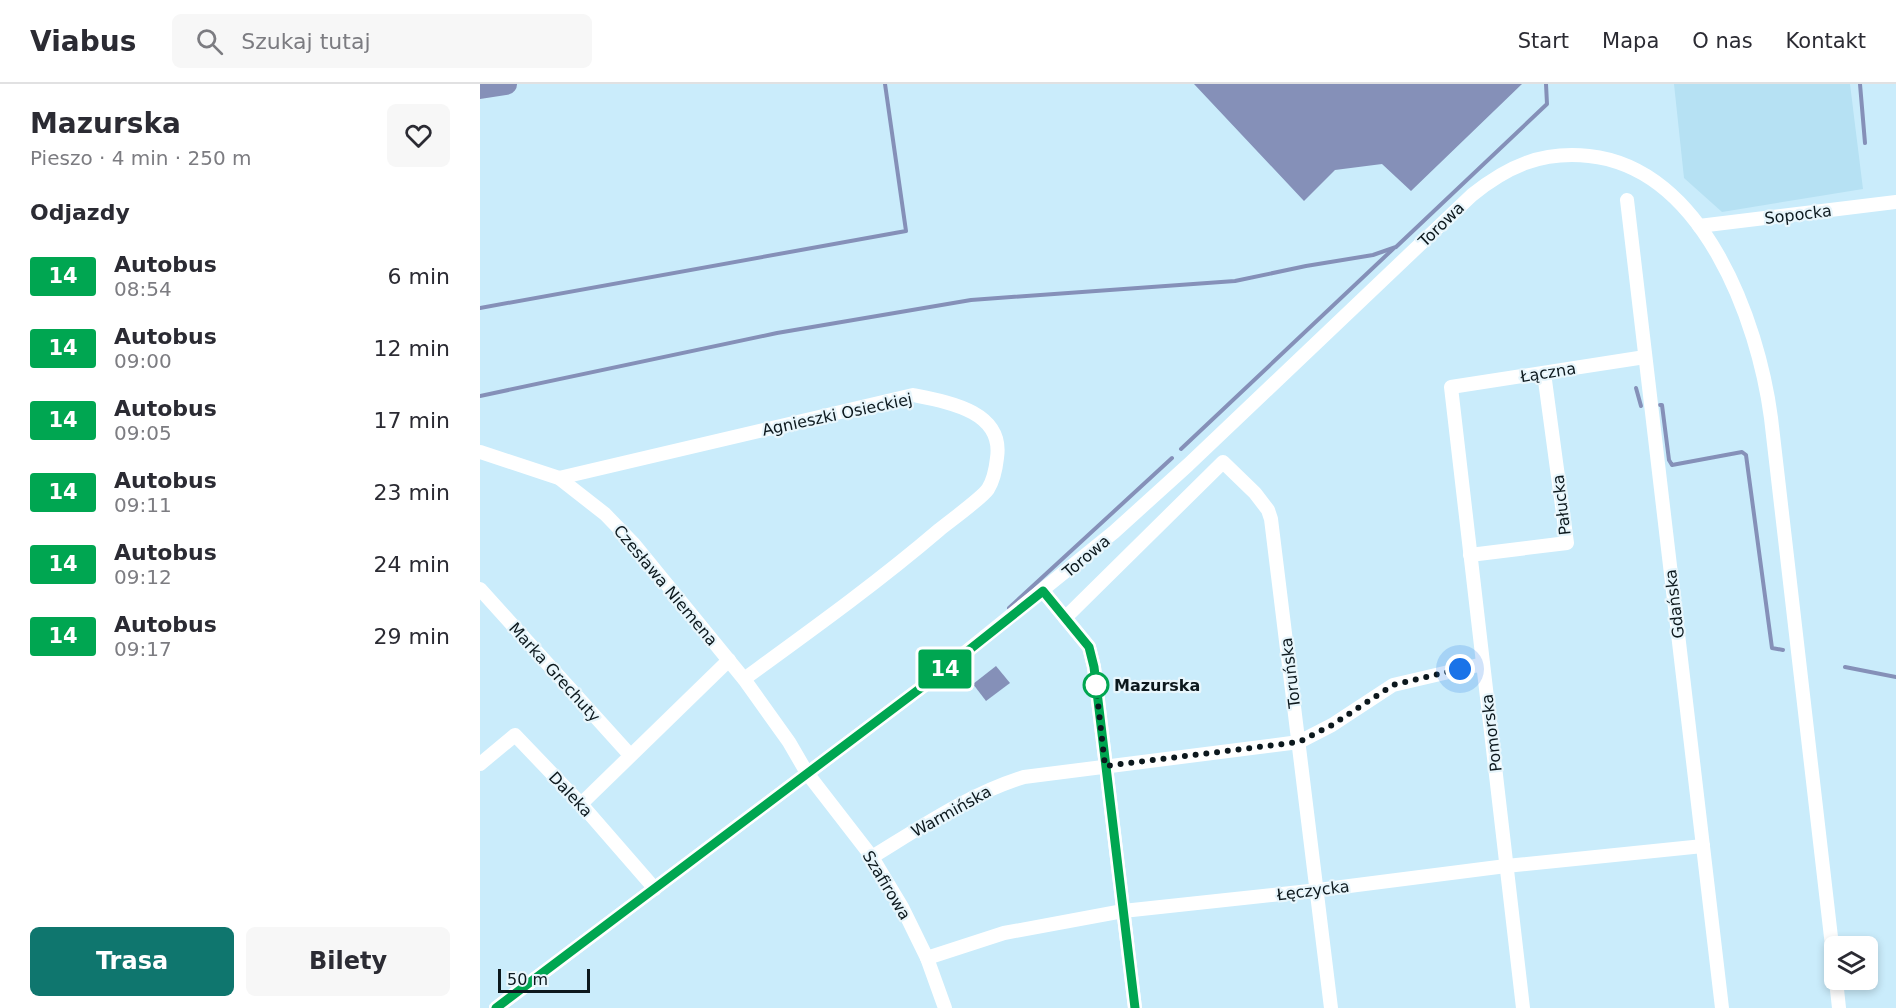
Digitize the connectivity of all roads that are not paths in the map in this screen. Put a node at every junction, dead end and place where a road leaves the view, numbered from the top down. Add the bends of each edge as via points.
1 (1627, 200) dead end
2 (1896, 202) edge
3 (1699, 226) junction
4 (1645, 357) junction
5 (1544, 373) junction
6 (1451, 387) joint
7 (480, 452) edge
8 (559, 478) junction
9 (1470, 555) junction
10 (480, 589) edge
11 (1043, 591) junction
12 (1065, 618) junction
13 (729, 660) junction
14 (1483, 664) junction
15 (744, 679) junction
16 (1299, 742) junction
17 (630, 755) junction
18 (480, 764) edge
19 (1105, 766) junction
20 (807, 773) junction
21 (581, 804) junction
22 (1703, 846) junction
23 (872, 857) junction
24 (1506, 866) junction
25 (655, 889) junction
26 (1318, 890) junction
27 (1123, 911) junction
28 (1831, 936) edge
29 (927, 958) junction
30 (1837, 990) edge
31 (496, 1008) edge
32 (945, 1008) edge
33 (1135, 1008) edge
34 (1331, 1008) edge
35 (1523, 1008) edge
36 (1722, 1008) edge
37 (1839, 1008) edge

1 - 4 street, Gdańska
2 - 3 street, Sopocka
3 - 11 street, Torowa via 1677,198 1638,169 1599,157 1539,158 1494,177 1188,465
3 - 28 street, Torowa via 1742,305 1767,387
4 - 5 street, Łączna
4 - 22 street, Gdańska
5 - 6 street, Łączna
5 - 9 street, Pałucka via 1567,543
6 - 9 street, Pomorska
7 - 8 street, Czesława Niemena
8 - 13 street, Czesława Niemena via 605,514 633,543
8 - 15 street, Agnieszki Osieckiej via 913,395 967,409 988,421 999,448 988,489 887,574
9 - 14 street, Pomorska
10 - 17 street, Marka Grechuty
11 - 12 street
11 - 20 street, Torowa
12 - 16 street, Toruńska via 1223,462 1255,493 1272,519
12 - 19 street via 1089,647
13 - 15 street, Czesława Niemena
13 - 17 street
14 - 16 street, Warmińska via 1393,685
14 - 24 street, Pomorska
15 - 20 street, Czesława Niemena
16 - 19 street, Warmińska
16 - 26 street, Toruńska
17 - 21 street
18 - 21 street, Daleka via 515,735
19 - 23 street, Warmińska via 1024,777 983,791
19 - 27 street
20 - 23 street, Szafirowa
20 - 25 street, Torowa
21 - 25 street, Daleka
22 - 24 street, Łęczycka
22 - 36 street, Gdańska
23 - 29 street, Szafirowa
24 - 26 street, Łęczycka
24 - 35 street, Pomorska
25 - 31 street, Torowa
26 - 27 street, Łęczycka
26 - 34 street, Toruńska
27 - 29 street, Łęczycka via 1004,933
27 - 33 street
29 - 32 street, Szafirowa
30 - 37 street

